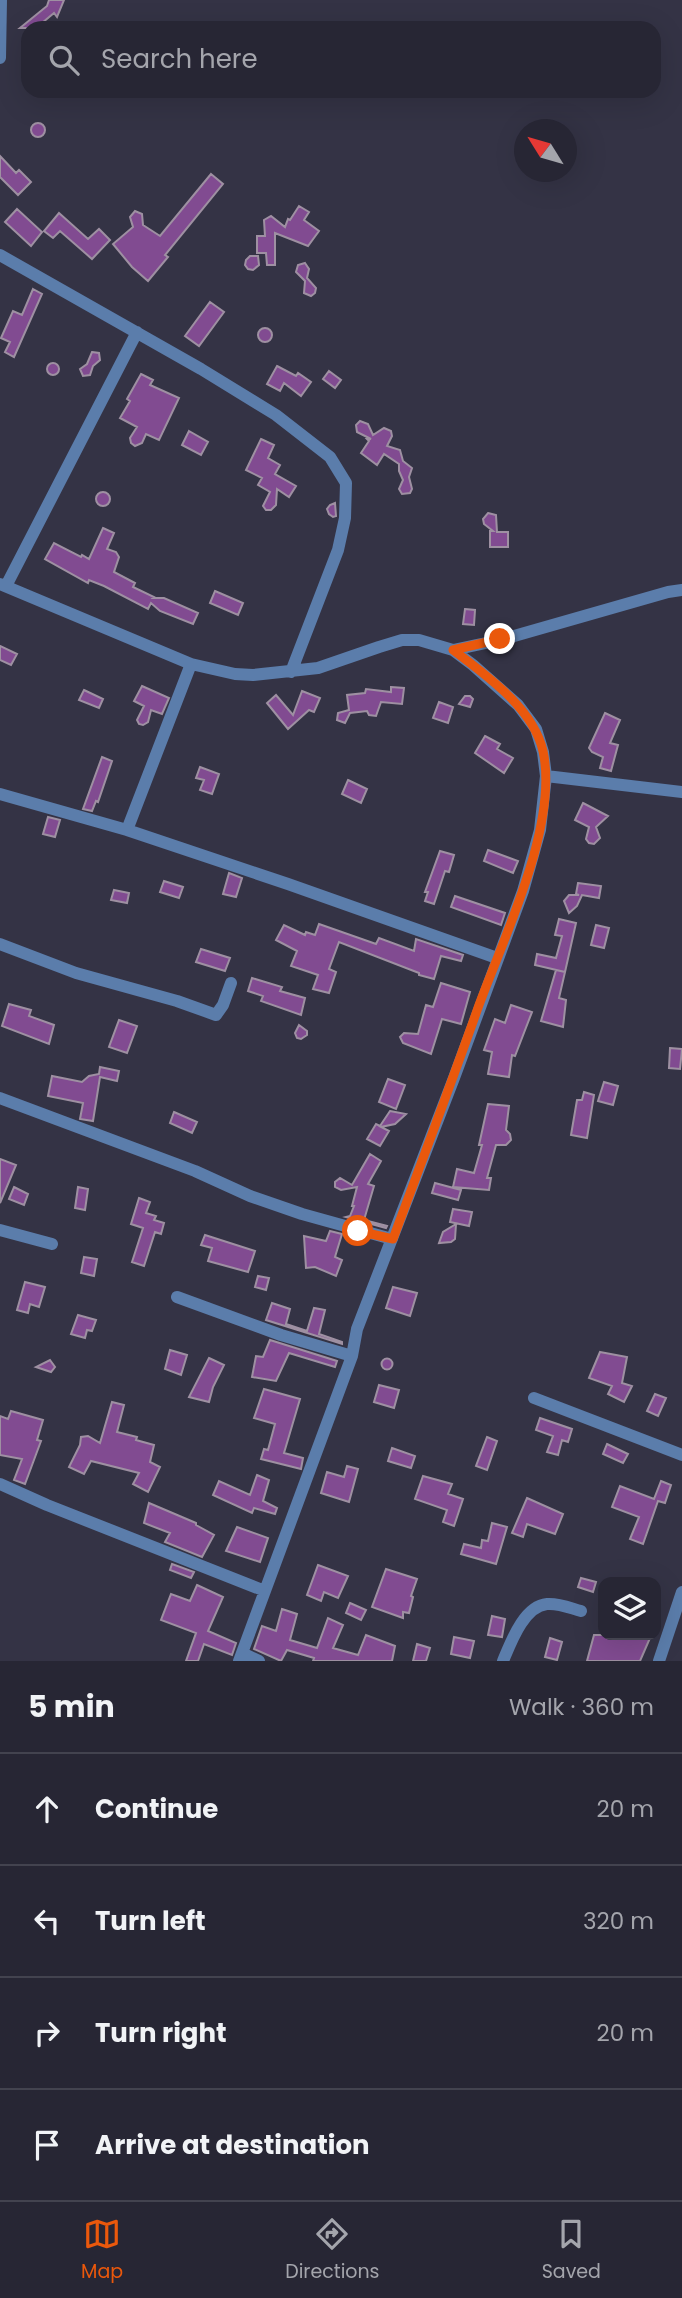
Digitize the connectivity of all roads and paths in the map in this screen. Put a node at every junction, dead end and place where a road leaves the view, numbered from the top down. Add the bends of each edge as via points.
1 (1, 0) edge
2 (0, 58) edge
3 (0, 255) edge
4 (137, 332) junction
5 (3, 585) edge
6 (682, 590) edge
7 (453, 650) junction
8 (191, 664) junction
9 (291, 672) junction
10 (546, 776) junction
11 (682, 792) edge
12 (0, 794) edge
13 (127, 830) junction
14 (0, 944) edge
15 (497, 958) junction
16 (231, 983) dead end
17 (0, 1098) edge
18 (0, 1230) edge
19 (393, 1239) junction
20 (52, 1244) dead end
21 (177, 1297) dead end
22 (352, 1356) junction
23 (534, 1398) dead end
24 (682, 1455) edge
25 (0, 1484) edge
26 (265, 1591) junction
27 (682, 1592) edge
28 (581, 1611) dead end
29 (241, 1657) edge
30 (259, 1661) edge
31 (503, 1661) edge
32 (659, 1661) edge

1 - 2 street
3 - 4 street
4 - 5 street
4 - 9 street via 276,415 330,457 346,483 338,550
5 - 8 street
6 - 7 street
7 - 9 street via 402,640 318,668
7 - 10 street via 517,705 536,729
8 - 9 street via 235,674
8 - 13 street
10 - 11 street
10 - 15 street via 540,830
12 - 13 street
13 - 15 street
14 - 16 street via 76,973 216,1014
15 - 19 street
17 - 19 street via 250,1196
18 - 20 street
19 - 22 street via 357,1329
21 - 22 street
22 - 26 street
23 - 24 street
25 - 26 street
26 - 29 street
27 - 32 street
28 - 31 street via 545,1604 530,1612
29 - 30 street

